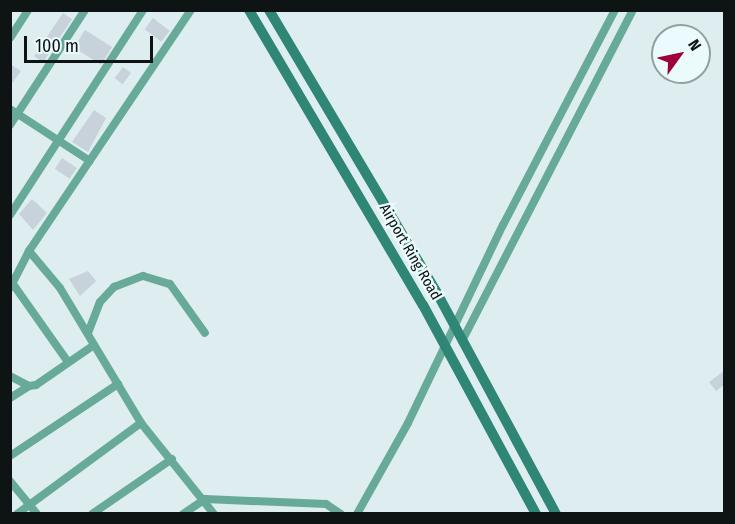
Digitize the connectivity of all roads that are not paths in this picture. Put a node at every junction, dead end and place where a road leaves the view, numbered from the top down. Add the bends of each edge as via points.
1 (28, 10) edge
2 (85, 10) edge
3 (143, 10) edge
4 (191, 10) edge
5 (249, 10) edge
6 (269, 10) edge
7 (615, 10) edge
8 (633, 10) edge
9 (10, 38) edge
10 (14, 112) edge
11 (10, 125) edge
12 (59, 141) junction
13 (90, 161) junction
14 (10, 215) edge
15 (29, 251) junction
16 (12, 286) edge
17 (455, 327) junction
18 (88, 333) junction
19 (205, 333) dead end
20 (462, 341) junction
21 (94, 345) junction
22 (447, 347) junction
23 (68, 362) junction
24 (10, 376) edge
25 (118, 384) junction
26 (29, 386) junction
27 (10, 398) edge
28 (141, 423) junction
29 (10, 456) edge
30 (172, 459) junction
31 (10, 481) edge
32 (205, 499) junction
33 (30, 506) junction
34 (17, 513) edge
35 (37, 513) edge
36 (92, 513) edge
37 (183, 513) edge
38 (214, 513) edge
39 (341, 513) edge
40 (357, 513) edge
41 (536, 513) edge
42 (556, 513) edge

1 - 9 street
2 - 10 street
3 - 12 street
4 - 13 street
5 - 22 main road, Airport Ring Road
6 - 17 main road, Airport Ring Road
7 - 17 street via 503,225
8 - 20 street
10 - 11 street
10 - 12 street
12 - 13 street
12 - 14 street
13 - 15 street
15 - 16 street
15 - 18 street via 50,273
16 - 23 street
17 - 20 main road, Airport Ring Road
17 - 22 street
18 - 19 street via 100,302 114,287 143,276 170,284
18 - 21 street
20 - 42 main road, Airport Ring Road
21 - 23 street
21 - 25 street
22 - 40 street
22 - 41 main road, Airport Ring Road
23 - 26 street
24 - 26 street
25 - 28 street
25 - 29 street
26 - 27 street
28 - 30 street
28 - 33 street
30 - 32 street
30 - 36 street
31 - 33 street
32 - 37 street
32 - 38 street
32 - 39 street via 326,504
33 - 34 street
33 - 35 street

